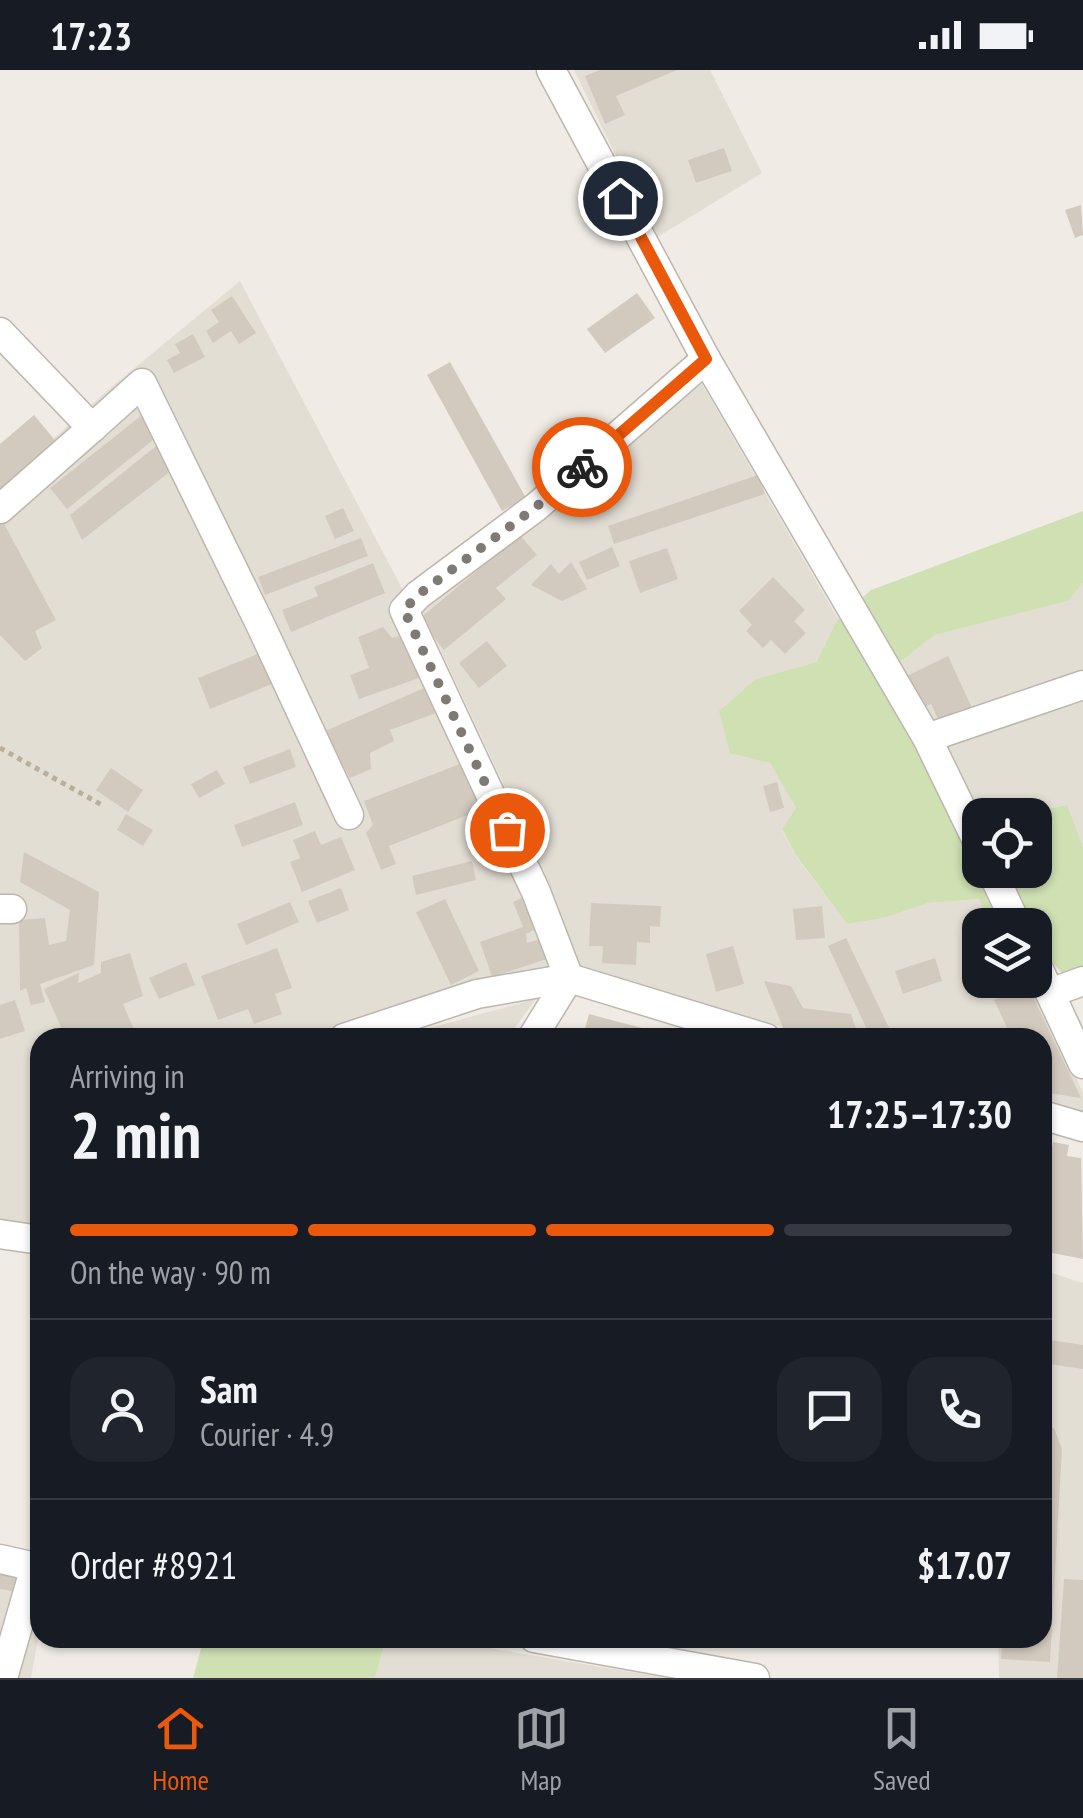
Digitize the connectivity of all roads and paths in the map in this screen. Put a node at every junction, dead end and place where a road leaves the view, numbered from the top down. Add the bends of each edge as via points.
1 (551, 70) edge
2 (0, 332) edge
3 (706, 359) junction
4 (92, 428) junction
5 (0, 508) edge
6 (1083, 685) edge
7 (927, 738) junction
8 (0, 748) edge
9 (102, 805) dead end
10 (962, 811) edge
11 (349, 815) dead end
12 (569, 978) junction
13 (1083, 981) edge
14 (1052, 992) edge
15 (1052, 997) edge
16 (374, 1028) edge
17 (538, 1028) edge
18 (733, 1028) edge
19 (1083, 1064) edge
20 (1052, 1118) edge
21 (1083, 1126) edge
22 (0, 1234) edge
23 (30, 1238) edge
24 (0, 1560) edge
25 (30, 1566) edge
26 (30, 1593) edge
27 (589, 1648) edge
28 (3, 1678) edge
29 (755, 1678) edge

1 - 3 street
2 - 4 street
3 - 7 street
3 - 12 street via 536,507 404,610 536,892
4 - 5 street
4 - 11 street via 142,382
6 - 7 street
7 - 10 street
8 - 9 path
12 - 16 street via 477,994
12 - 17 street
12 - 18 street
13 - 14 street
15 - 19 street
20 - 21 street
22 - 23 street
24 - 25 street
26 - 28 street
27 - 29 street

